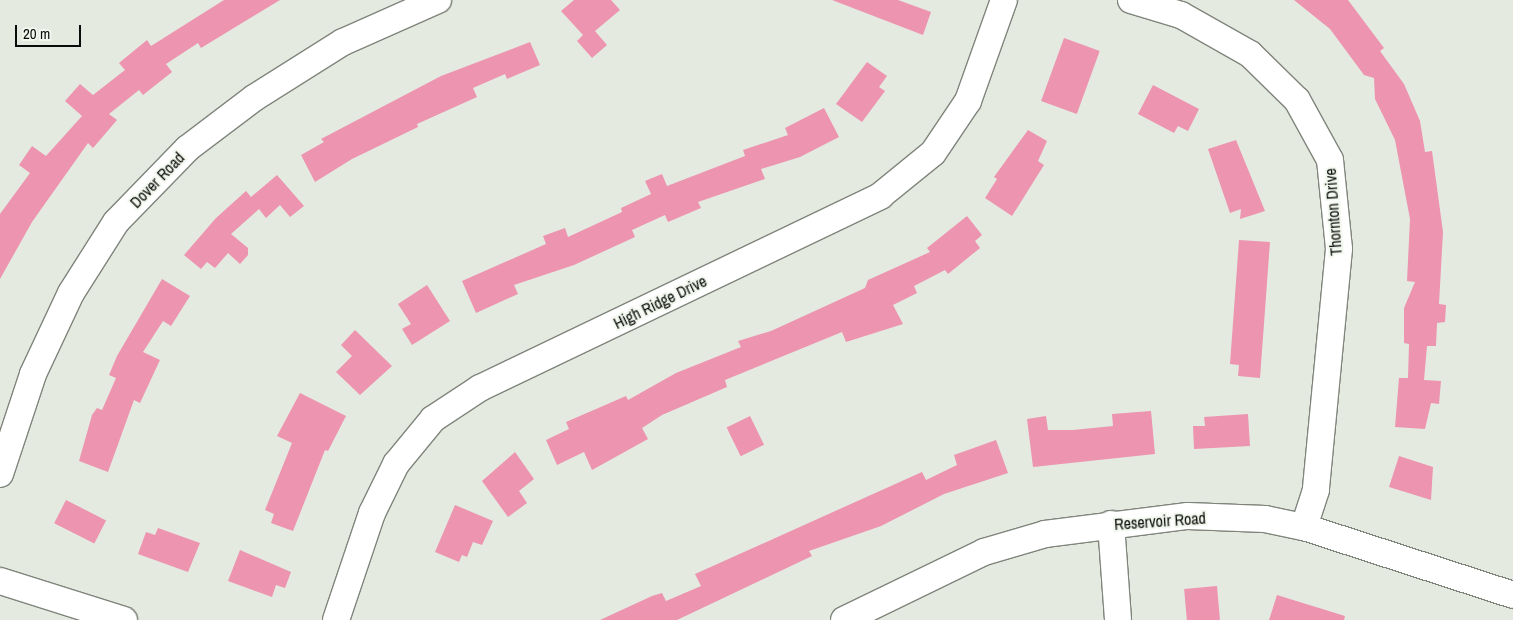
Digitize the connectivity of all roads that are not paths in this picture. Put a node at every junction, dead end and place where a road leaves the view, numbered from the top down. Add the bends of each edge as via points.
1 (438, 0) edge
2 (1004, 0) edge
3 (1131, 0) edge
4 (0, 474) edge
5 (1111, 524) junction
6 (1304, 527) junction
7 (0, 581) edge
8 (1513, 595) edge
9 (124, 620) edge
10 (336, 620) edge
11 (844, 620) edge
12 (1118, 620) edge

1 - 4 street, Dover Road via 343,42 254,98 188,148 116,222 71,293 32,374
2 - 10 street, High Ridge Drive via 968,101 932,154 880,196 480,388 433,419 396,464 372,513
3 - 6 street, Thornton Drive via 1181,16 1250,54 1297,100 1330,160 1339,248 1316,490
5 - 6 street, Reservoir Road via 1188,516 1264,519
5 - 11 street, Reservoir Road via 1045,534 984,552
5 - 12 street
6 - 8 street, Reservoir Road
7 - 9 street

